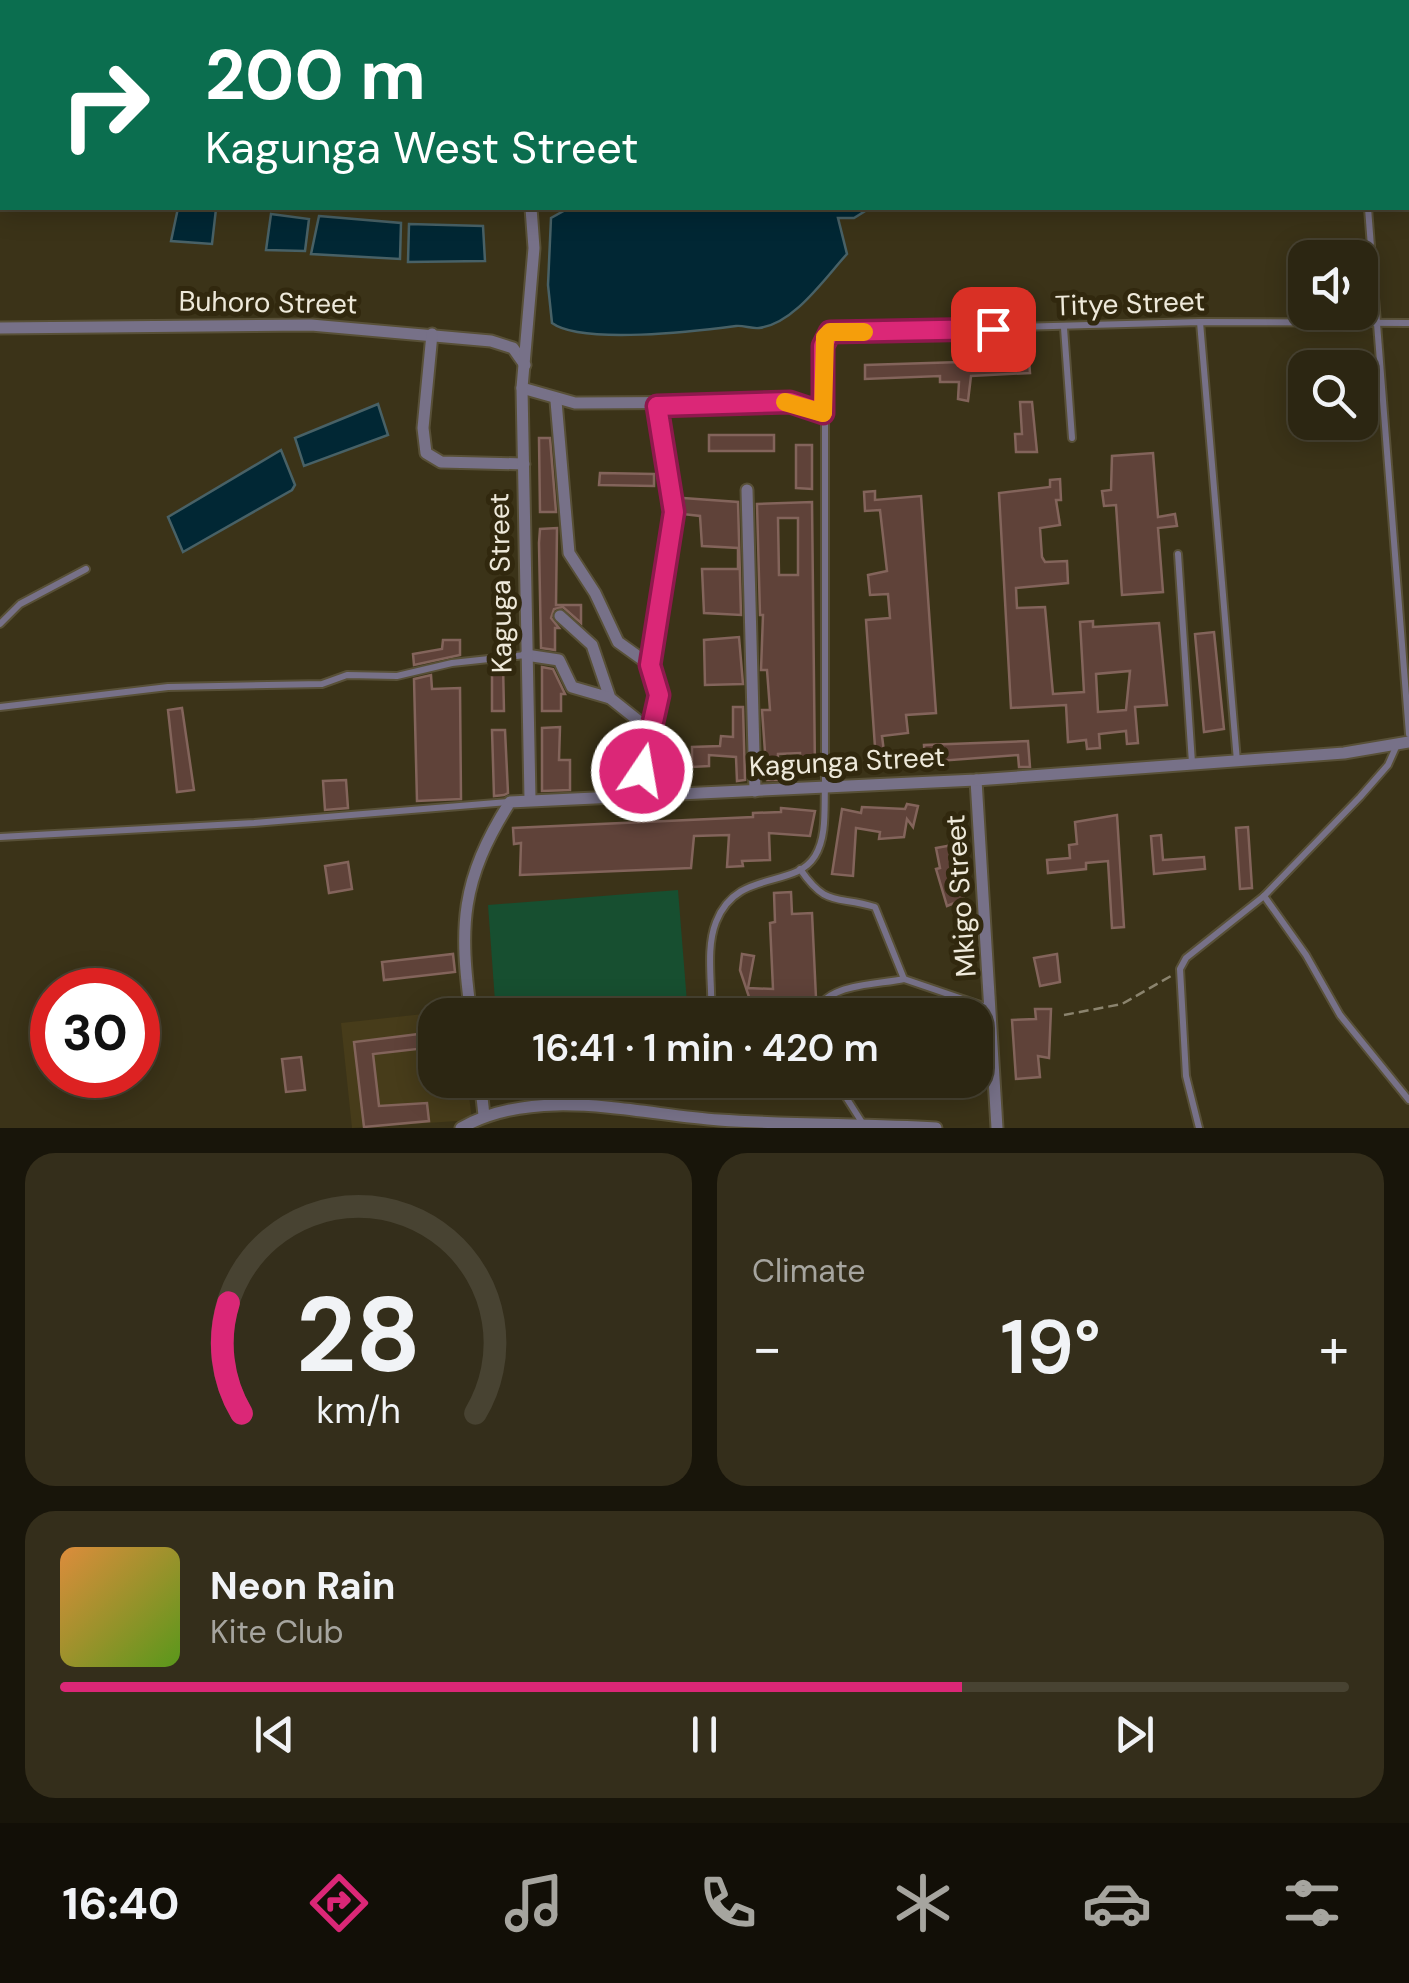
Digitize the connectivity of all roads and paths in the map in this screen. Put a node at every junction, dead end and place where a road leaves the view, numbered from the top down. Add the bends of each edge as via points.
1 (532, 210) edge
2 (1368, 210) edge
3 (1370, 240) edge
4 (1200, 322) junction
5 (1409, 322) edge
6 (1288, 323) edge
7 (1378, 324) edge
8 (0, 328) edge
9 (1064, 328) junction
10 (1376, 330) edge
11 (432, 334) junction
12 (525, 366) junction
13 (522, 388) junction
14 (556, 400) junction
15 (657, 406) junction
16 (823, 413) junction
17 (1072, 438) dead end
18 (524, 464) junction
19 (747, 490) dead end
20 (1178, 554) dead end
21 (86, 569) dead end
22 (560, 616) dead end
23 (0, 624) edge
24 (526, 655) junction
25 (650, 665) junction
26 (610, 698) junction
27 (0, 708) edge
28 (650, 730) junction
29 (1409, 734) edge
30 (1404, 743) edge
31 (1237, 762) junction
32 (1192, 764) junction
33 (976, 780) junction
34 (826, 787) junction
35 (755, 790) junction
36 (638, 796) junction
37 (530, 799) junction
38 (510, 802) junction
39 (0, 837) edge
40 (800, 868) junction
41 (1264, 896) junction
42 (1180, 969) junction
43 (904, 979) junction
44 (469, 998) edge
45 (712, 998) edge
46 (825, 998) edge
47 (960, 998) edge
48 (992, 998) edge
49 (993, 1009) edge
50 (1064, 1015) dead end
51 (482, 1098) edge
52 (846, 1098) edge
53 (1409, 1100) edge
54 (484, 1115) junction
55 (863, 1124) junction
56 (462, 1128) edge
57 (936, 1128) edge
58 (998, 1128) edge
59 (1199, 1128) edge

1 - 12 street, Kaguga Street
2 - 3 lane
4 - 6 lane, Titye Street
4 - 9 lane, Titye Street
4 - 31 lane
5 - 7 lane, Titye Street
8 - 11 street, Buhoro Street via 311,324
9 - 16 lane, Titye Street via 830,332 823,346
9 - 17 lane
10 - 29 lane
11 - 12 street, Buhoro Street via 513,348
11 - 18 street via 426,453 440,462
12 - 13 street, Kaguga Street
13 - 14 street
13 - 18 street, Kaguga Street
14 - 15 street
14 - 25 street via 569,554 618,642
15 - 16 street via 790,402
15 - 25 street via 674,512
16 - 34 lane, Titye Street
18 - 24 street, Kaguga Street
19 - 35 street
20 - 32 lane
21 - 23 lane via 20,604
22 - 26 street via 592,645
24 - 26 street via 559,660 572,687
24 - 27 lane via 397,676 347,675 322,684 168,687
24 - 37 street, Kaguga Street
25 - 28 street via 659,695
26 - 28 street
28 - 36 street
30 - 31 street, Kagunga Street
30 - 41 lane
31 - 32 street, Kagunga Street
32 - 33 street, Kagunga Street
33 - 34 street, Kagunga Street
33 - 48 street, Mkigo Street
34 - 35 street, Kagunga Street
34 - 40 lane, Titye Street via 821,841 814,859
35 - 36 street, Kagunga Street
36 - 37 street, Kagunga Street
37 - 38 street, Kagunga Street
38 - 39 lane
38 - 44 street via 462,916
40 - 43 lane via 832,902 875,908
40 - 45 lane via 749,884 729,898 715,924
41 - 42 lane
41 - 53 lane via 1340,1015
42 - 50 path via 1122,1004
42 - 59 lane via 1186,1076
43 - 46 lane
43 - 47 lane
49 - 58 street, Mkigo Street
51 - 54 street
52 - 55 lane
54 - 55 street via 540,1105
54 - 56 street
55 - 57 street

